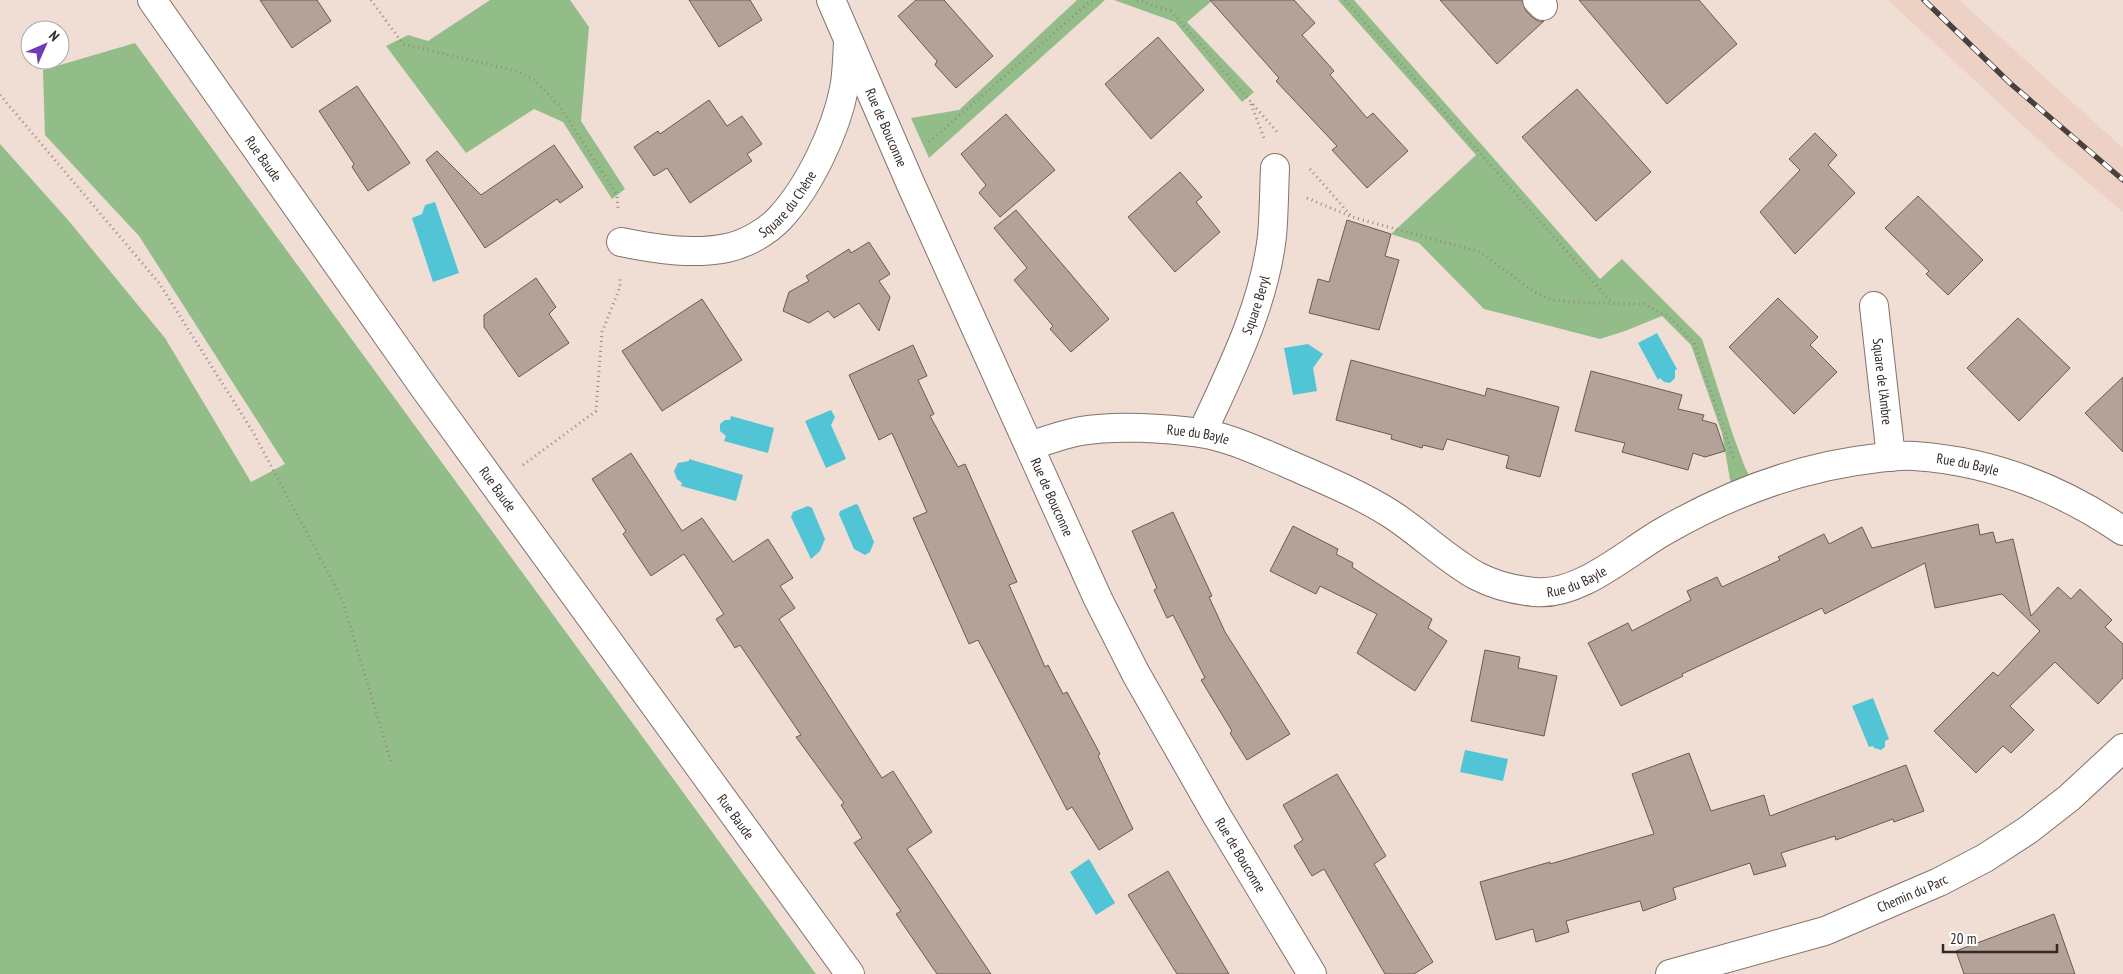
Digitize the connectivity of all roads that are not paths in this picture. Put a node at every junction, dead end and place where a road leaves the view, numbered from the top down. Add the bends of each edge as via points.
1 (152, 0) edge
2 (831, 0) edge
3 (848, 36) junction
4 (1275, 168) dead end
5 (621, 242) road end
6 (1874, 306) dead end
7 (1202, 433) junction
8 (1030, 446) junction
9 (1891, 457) junction
10 (2123, 531) edge
11 (2123, 748) edge
12 (850, 974) edge
13 (1312, 974) edge
14 (1670, 974) edge

1 - 12 street, Rue Baude via 425,389
2 - 3 street, Rue de Bouconne
3 - 5 street, Square du Chêne via 844,88 831,131 799,192 780,218 760,234 729,247 700,251 651,249
3 - 8 street, Rue de Bouconne via 902,165
4 - 7 street, Square Beryl via 1272,237 1261,286 1244,341
6 - 9 street, Square de l'Ambre
7 - 8 street, Rue du Bayle via 1083,430
7 - 9 street, Rue du Bayle via 1254,449 1326,480 1388,512 1477,576 1510,588 1538,593 1569,588 1596,575 1666,530 1745,490 1801,472
8 - 13 street, Rue de Bouconne via 1098,599 1136,674 1216,816
9 - 10 street, Rue du Bayle via 1962,462 2023,477 2096,513
11 - 14 street, Chemin du Parc via 2069,798 2028,830 1939,882 1825,931

